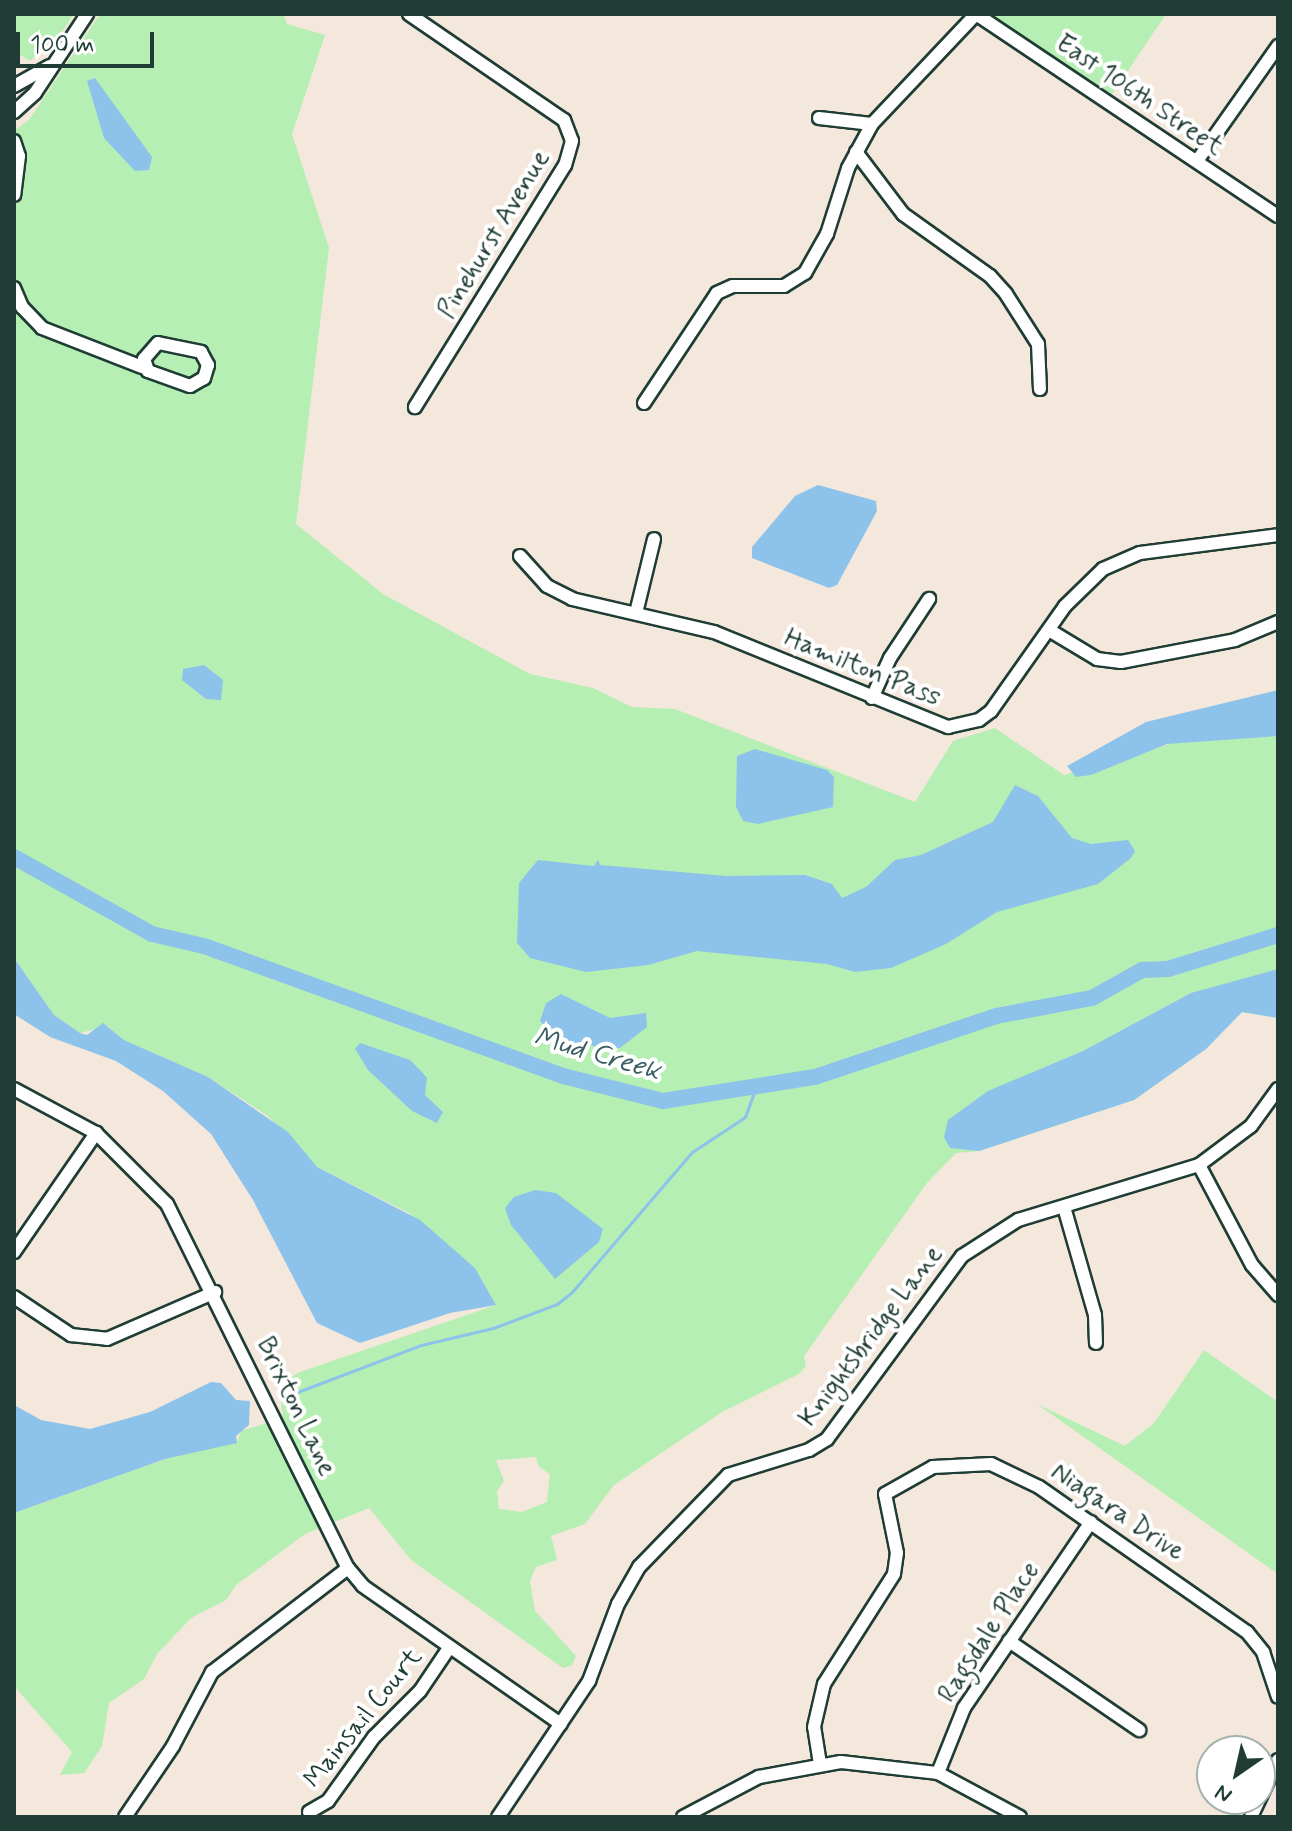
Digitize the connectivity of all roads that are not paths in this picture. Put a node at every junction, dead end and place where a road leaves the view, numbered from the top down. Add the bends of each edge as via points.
1 (87, 14) edge
2 (409, 14) edge
3 (976, 14) edge
4 (1278, 46) edge
5 (50, 66) junction
6 (14, 86) edge
7 (14, 112) edge
8 (819, 118) dead end
9 (872, 124) junction
10 (14, 141) edge
11 (856, 152) junction
12 (1197, 161) junction
13 (14, 176) edge
14 (14, 195) edge
15 (1278, 216) edge
16 (14, 288) edge
17 (142, 367) junction
18 (1040, 389) dead end
19 (644, 403) dead end
20 (415, 407) dead end
21 (1278, 535) edge
22 (654, 539) dead end
23 (520, 556) dead end
24 (929, 599) dead end
25 (636, 613) junction
26 (1278, 622) edge
27 (1049, 630) junction
28 (872, 698) junction
29 (14, 1089) edge
30 (1278, 1089) edge
31 (96, 1133) junction
32 (1199, 1165) junction
33 (1064, 1207) junction
34 (14, 1252) edge
35 (215, 1292) junction
36 (1278, 1295) edge
37 (14, 1297) edge
38 (1096, 1343) dead end
39 (1091, 1522) junction
40 (348, 1568) junction
41 (1009, 1641) junction
42 (449, 1648) junction
43 (1278, 1697) edge
44 (561, 1724) junction
45 (1139, 1730) dead end
46 (1278, 1760) edge
47 (820, 1764) junction
48 (938, 1773) junction
49 (309, 1812) dead end
50 (125, 1817) edge
51 (498, 1817) edge
52 (683, 1817) edge
53 (1020, 1817) edge
54 (1251, 1817) edge

1 - 5 street
2 - 20 street, Pinehurst Avenue via 564,120 572,141 565,165
3 - 9 street
3 - 12 street, East 106th Street
4 - 12 street
5 - 6 street
5 - 7 street via 35,93
8 - 9 street
9 - 11 street
10 - 13 street via 19,156
11 - 18 street via 903,214 998,284 1038,344
11 - 19 street via 827,234 805,273 784,286 733,286 717,293
12 - 15 street, East 106th Street
13 - 14 street
16 - 17 street via 22,307 42,328
17 - 17 street via 190,386 201,382 208,365 201,352 158,343 149,348
21 - 27 street, Hamilton Pass via 1140,553 1120,561 1088,580
22 - 25 street
23 - 25 street, Hamilton Pass via 558,593
24 - 28 street via 890,658
25 - 28 street, Hamilton Pass via 714,632
26 - 27 street via 1235,640 1121,662 1097,659
27 - 28 street, Hamilton Pass via 1001,701 979,720 948,727
29 - 31 street, Brixton Lane
30 - 32 street, Knightsbridge Lane via 1251,1126
31 - 34 street
31 - 35 street, Brixton Lane via 167,1204
32 - 33 street, Knightsbridge Lane
32 - 36 street via 1252,1265
33 - 38 street via 1095,1315
33 - 44 street, Knightsbridge Lane via 1018,1220 962,1256 827,1439 809,1450 728,1475 639,1567 618,1604 589,1681
35 - 37 street via 107,1339 71,1335
35 - 40 street, Brixton Lane
39 - 41 street, Ragsdale Place
39 - 43 street, Niagara Drive via 1247,1632 1263,1652
39 - 47 street, Niagara Drive via 1024,1478 991,1464 933,1467 885,1494 897,1553 894,1574 824,1684 814,1727
40 - 42 street, Brixton Lane via 380,1602
40 - 50 street via 212,1672 173,1746
41 - 45 street
41 - 48 street, Ragsdale Place via 964,1708
42 - 44 street, Brixton Lane
42 - 49 street, Mainsail Court via 328,1801
44 - 51 street, Knightsbridge Lane
46 - 54 street
47 - 48 street via 881,1764
47 - 52 street via 747,1782
48 - 53 street

